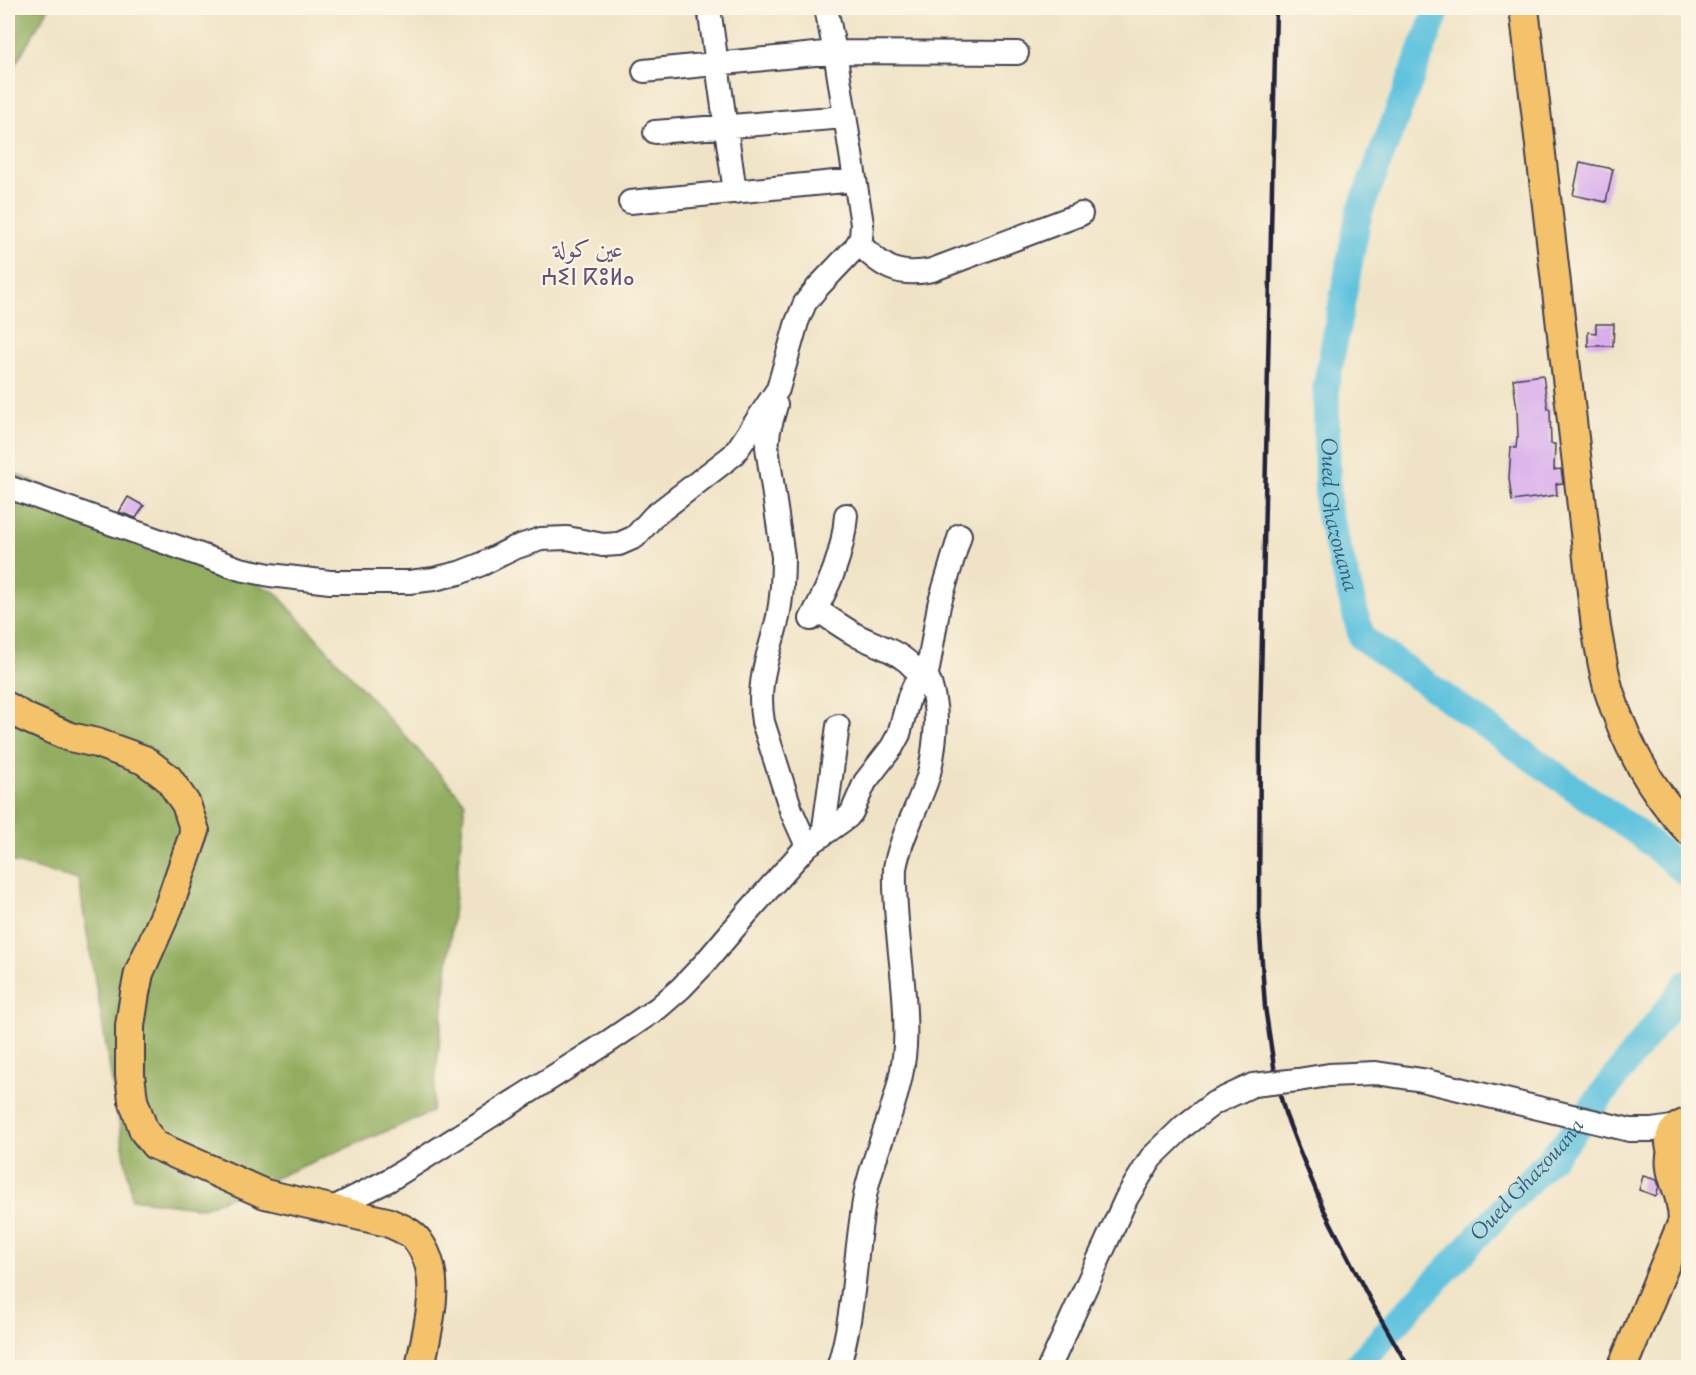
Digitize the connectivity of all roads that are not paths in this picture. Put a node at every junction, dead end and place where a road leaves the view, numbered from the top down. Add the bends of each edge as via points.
1 (709, 8) edge
2 (826, 8) edge
3 (1524, 8) edge
4 (835, 52) junction
5 (1017, 53) dead end
6 (716, 64) junction
7 (644, 71) dead end
8 (845, 117) junction
9 (725, 127) junction
10 (655, 132) dead end
11 (855, 180) junction
12 (735, 192) junction
13 (630, 202) dead end
14 (1081, 214) dead end
15 (858, 243) junction
16 (778, 389) junction
17 (8, 487) edge
18 (846, 515) dead end
19 (960, 535) dead end
20 (924, 676) junction
21 (8, 707) edge
22 (838, 726) dead end
23 (1689, 830) edge
24 (815, 840) junction
25 (1681, 1136) edge
26 (331, 1209) junction
27 (1686, 1216) edge
28 (420, 1368) edge
29 (838, 1368) edge
30 (1049, 1368) edge
31 (1622, 1368) edge

1 - 6 street
2 - 4 street
3 - 23 main road via 1602,658 1623,731 1647,778
4 - 5 street
4 - 6 street
4 - 8 street
6 - 7 street
6 - 9 street
8 - 9 street
8 - 11 street
9 - 10 street
9 - 12 street
11 - 12 street
11 - 15 street via 862,224
12 - 13 street
14 - 15 street via 922,272 884,266
15 - 16 street via 806,303
16 - 17 street via 733,455 654,516 635,537 610,546 567,538 541,539 459,573 434,579 330,582 240,569
16 - 24 street via 767,447 783,582 761,681 760,708 791,810
18 - 20 street via 840,554 814,614 903,657
19 - 20 street via 941,596 930,664
20 - 24 street via 909,697 896,740 865,782 852,812
20 - 29 street via 931,684 936,706 934,749 928,777 895,868 904,1060 866,1192 847,1332
21 - 26 main road via 70,737 144,760 168,778 186,804 195,831 169,906 139,973 132,1015 130,1075 133,1100 144,1131 155,1144 265,1194
22 - 24 street
24 - 26 street via 704,964 658,1008 399,1174
25 - 27 main road via 1670,1164
25 - 30 street, bridge via 1630,1130 1422,1080 1376,1073 1253,1085 1214,1103 1150,1158 1126,1199
26 - 28 main road via 387,1222 418,1240 428,1260 432,1290
27 - 31 main road

